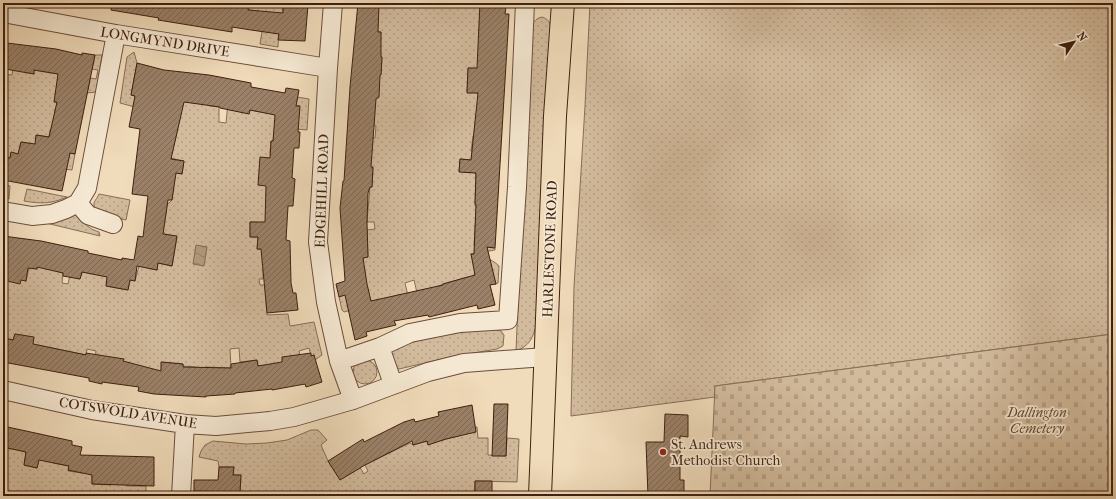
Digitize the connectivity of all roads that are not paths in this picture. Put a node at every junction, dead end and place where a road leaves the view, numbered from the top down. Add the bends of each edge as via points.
1 (333, 3) edge
2 (525, 3) edge
3 (563, 3) edge
4 (3, 13) edge
5 (116, 34) junction
6 (328, 68) junction
7 (78, 203) junction
8 (3, 210) edge
9 (113, 224) dead end
10 (380, 347) junction
11 (545, 357) junction
12 (339, 361) junction
13 (393, 384) junction
14 (3, 390) edge
15 (353, 400) junction
16 (185, 424) junction
17 (181, 496) edge
18 (540, 496) edge

1 - 6 street, EDGEHILL ROAD
2 - 10 street via 518,186 508,320 460,323 410,332
3 - 11 main road, HARLESTONE ROAD via 555,116
4 - 5 street, LONGMYND DRIVE
5 - 6 street, LONGMYND DRIVE
5 - 7 street via 87,188
6 - 12 street, EDGEHILL ROAD via 318,242 326,302
7 - 8 street via 52,214 32,216
7 - 9 street via 88,215
10 - 12 street
10 - 13 street
11 - 13 street, COTSWOLD AVENUE via 464,363
11 - 18 main road, HARLESTONE ROAD
12 - 15 street, EDGEHILL ROAD
13 - 15 street, COTSWOLD AVENUE
14 - 16 street, COTSWOLD AVENUE via 92,410
15 - 16 street, COTSWOLD AVENUE via 294,417 270,421 216,426
16 - 17 street

